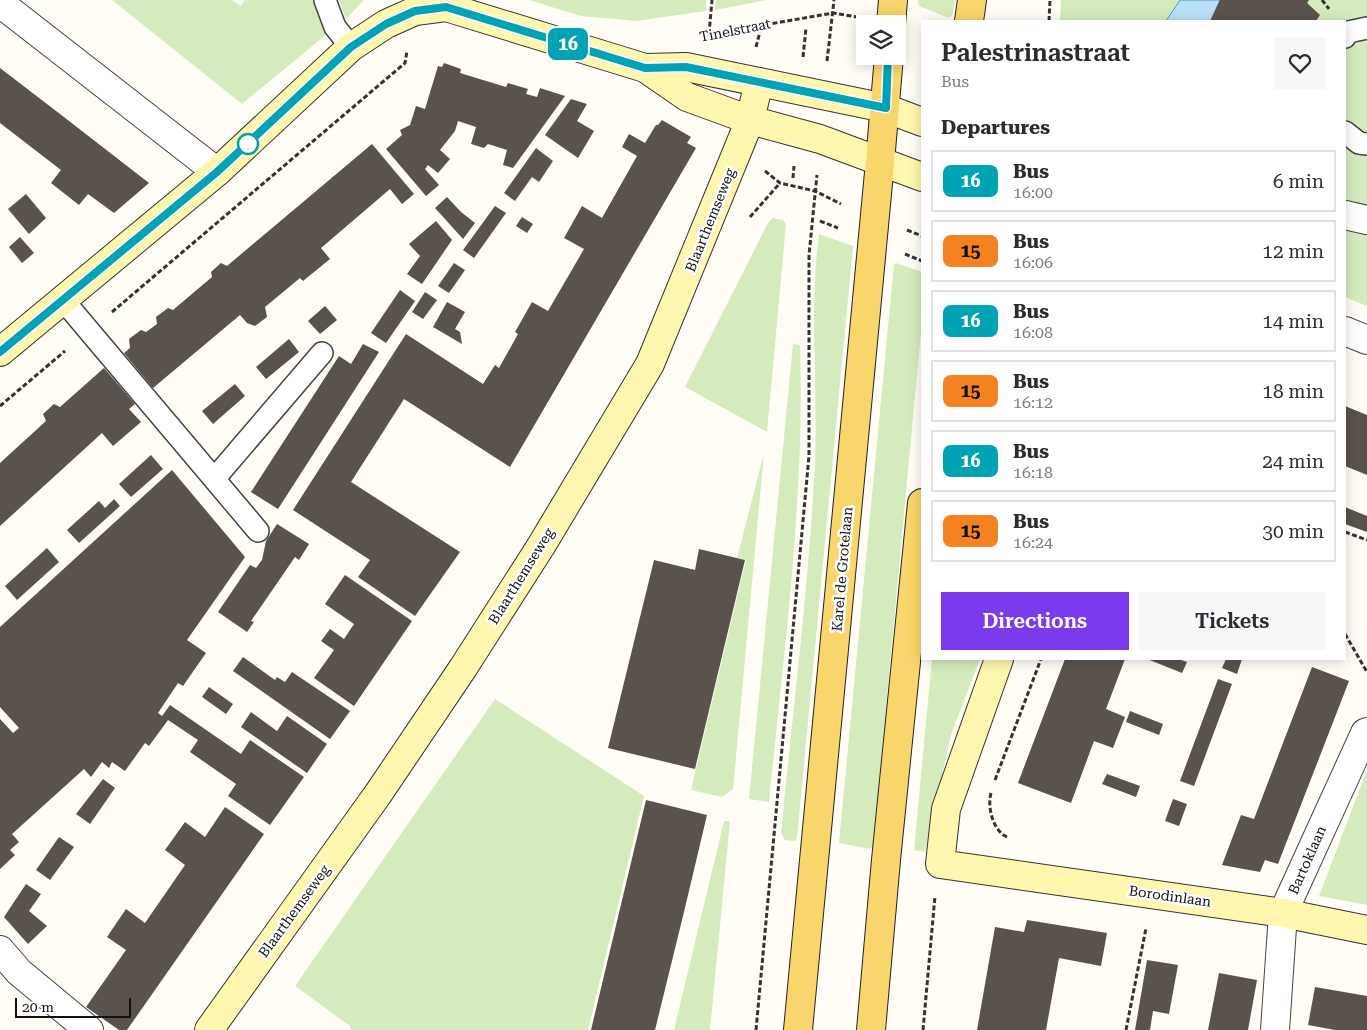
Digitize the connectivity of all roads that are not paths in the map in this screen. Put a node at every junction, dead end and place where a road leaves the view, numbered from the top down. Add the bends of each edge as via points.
1 (325, 0) edge
2 (893, 0) edge
3 (972, 0) edge
4 (0, 3) edge
5 (447, 3) edge
6 (892, 15) edge
7 (968, 20) edge
8 (1367, 28) edge
9 (1346, 35) edge
10 (351, 47) junction
11 (888, 65) edge
12 (645, 68) junction
13 (759, 82) junction
14 (886, 108) junction
15 (750, 120) junction
16 (921, 122) edge
17 (1346, 133) edge
18 (1367, 144) edge
19 (880, 162) junction
20 (217, 172) junction
21 (921, 177) edge
22 (1346, 215) edge
23 (1367, 220) edge
24 (64, 300) junction
25 (1346, 331) edge
26 (1367, 340) edge
27 (0, 352) edge
28 (322, 353) dead end
29 (215, 478) junction
30 (921, 513) edge
31 (258, 531) dead end
32 (999, 660) edge
33 (1367, 732) edge
34 (1284, 913) junction
35 (1367, 930) edge
36 (0, 950) edge
37 (89, 1030) edge
38 (209, 1030) edge
39 (798, 1030) edge
40 (871, 1030) edge
41 (1275, 1030) edge

1 - 10 lane via 335,27
2 - 6 main road
3 - 7 main road
4 - 20 street
5 - 10 street via 415,11 386,24
5 - 12 street
8 - 9 lane
10 - 20 street
11 - 14 main road, Karel de Grotelaan
12 - 13 street via 686,67
12 - 15 street via 687,97
13 - 14 street
13 - 15 street, Blaarthemseweg
14 - 16 street
14 - 19 main road, Karel de Grotelaan
15 - 19 street via 820,139
15 - 38 street, Blaarthemseweg via 650,364 542,546 378,794
17 - 18 lane via 1359,143
19 - 21 street
19 - 39 main road, Karel de Grotelaan
20 - 24 street
22 - 23 street
24 - 27 street
24 - 29 lane
25 - 26 street
28 - 29 lane
29 - 31 lane
30 - 40 main road
32 - 34 street, Borodinlaan via 946,809 940,864
33 - 34 street, Bartoklaan
34 - 35 street, Bartoklaan
34 - 41 street
36 - 37 street via 19,972

